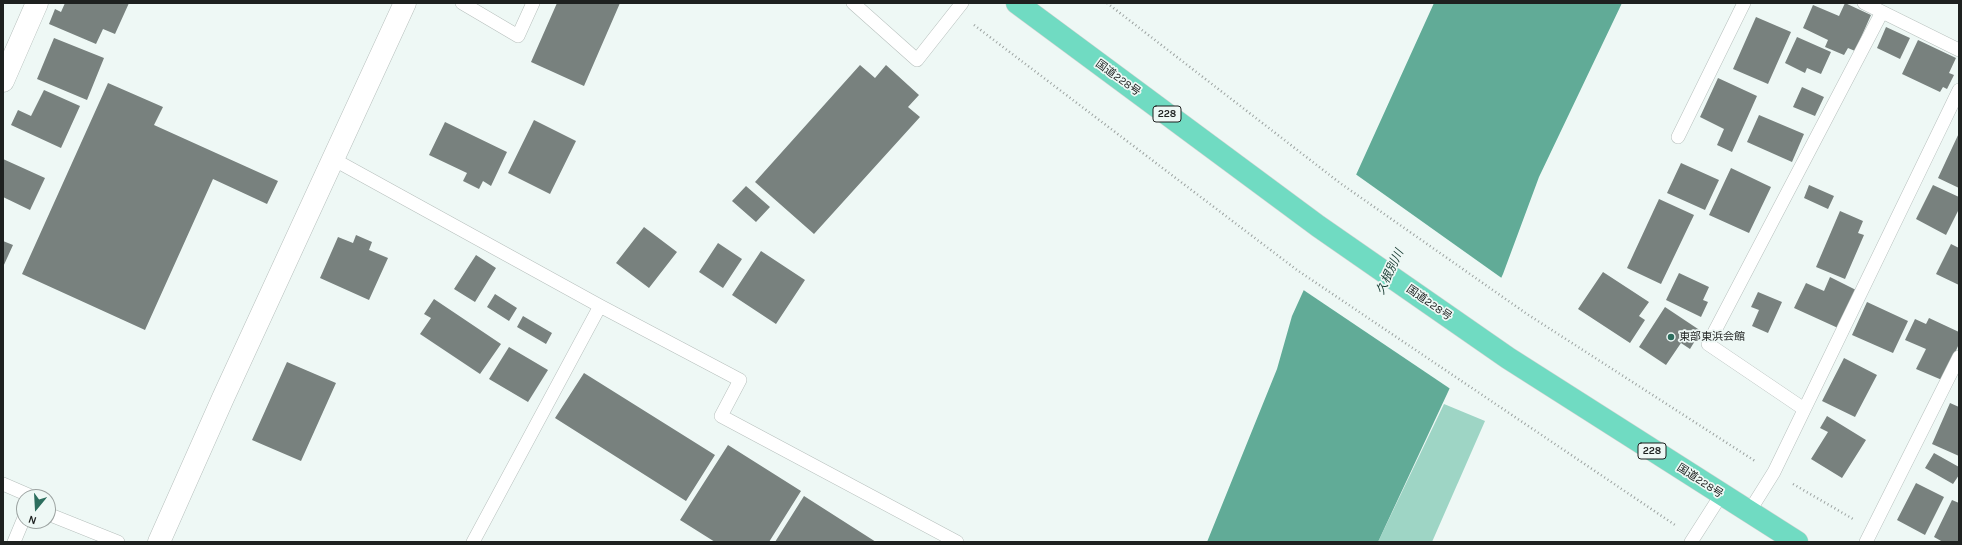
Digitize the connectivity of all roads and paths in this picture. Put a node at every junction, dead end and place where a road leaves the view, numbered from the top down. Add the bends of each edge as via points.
1 (37, 3) edge
2 (405, 3) edge
3 (462, 3) edge
4 (533, 3) edge
5 (853, 3) edge
6 (1017, 3) edge
7 (1107, 3) edge
8 (1744, 3) edge
9 (1864, 3) edge
10 (959, 7) edge
11 (1882, 12) junction
12 (1959, 50) edge
13 (3, 81) edge
14 (1959, 90) edge
15 (1678, 137) dead end
16 (333, 159) junction
17 (600, 306) junction
18 (1959, 357) edge
19 (1804, 409) junction
20 (1774, 472) junction
21 (3, 484) edge
22 (16, 490) edge
23 (1721, 495) junction
24 (1749, 512) junction
25 (56, 517) edge
26 (19, 529) edge
27 (1869, 536) edge
28 (1692, 540) edge
29 (14, 542) edge
30 (118, 542) edge
31 (159, 542) edge
32 (474, 542) edge
33 (957, 542) edge
34 (1797, 542) edge

1 - 13 street
2 - 16 street
3 - 4 lane via 518,36
5 - 10 lane via 917,60
6 - 23 highway, 国道228号 / 228 via 1318,226 1508,358
7 - 20 path via 1340,183 1527,314
8 - 15 lane
9 - 11 lane
10 - 28 path via 1297,270
11 - 12 lane
11 - 19 lane via 1708,344
14 - 19 lane
16 - 17 lane
16 - 31 street
17 - 32 lane
17 - 33 lane via 740,380 721,416
18 - 27 lane
19 - 20 lane
20 - 24 lane
20 - 27 path
21 - 22 lane
23 - 24 highway, 国道228号 / 228
23 - 28 lane
24 - 34 highway, 国道228号 / 228
25 - 30 lane
26 - 29 lane

